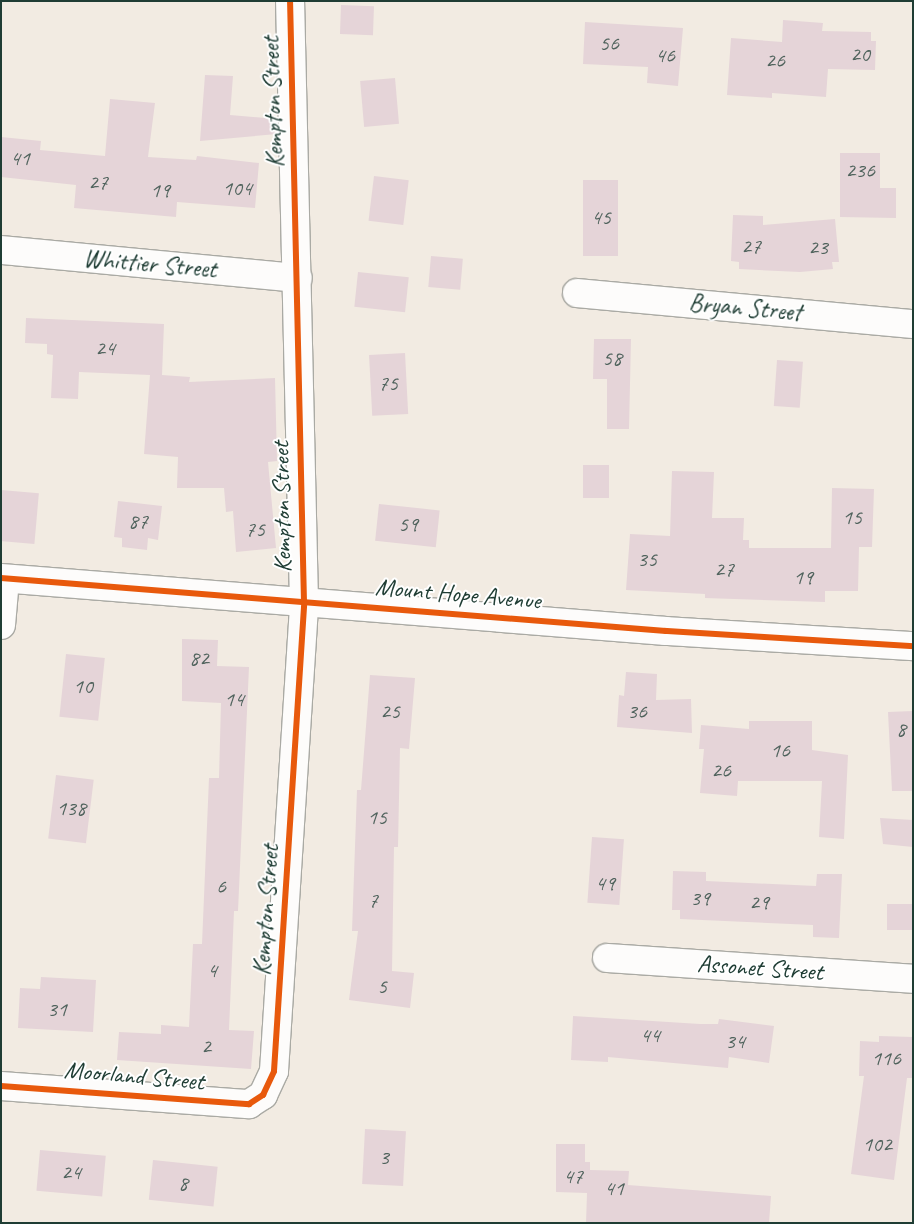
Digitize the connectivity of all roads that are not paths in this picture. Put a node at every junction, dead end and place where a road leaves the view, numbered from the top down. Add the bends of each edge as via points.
1 (290, 1) edge
2 (1, 250) edge
3 (298, 278) junction
4 (577, 293) dead end
5 (913, 324) edge
6 (3, 579) edge
7 (304, 602) junction
8 (1, 625) edge
9 (913, 646) edge
10 (606, 958) dead end
11 (913, 979) edge
12 (1, 1086) edge
13 (261, 1097) joint

1 - 3 street, Kempton Street
2 - 3 street, Whittier Street
3 - 7 street, Kempton Street
4 - 5 street, Bryan Street
6 - 7 street, Mount Hope Avenue
6 - 8 street
7 - 9 street, Mount Hope Avenue via 666,631
7 - 13 street, Kempton Street via 274,1071
10 - 11 street, Assonet Street
12 - 13 street, Moorland Street via 240,1105

